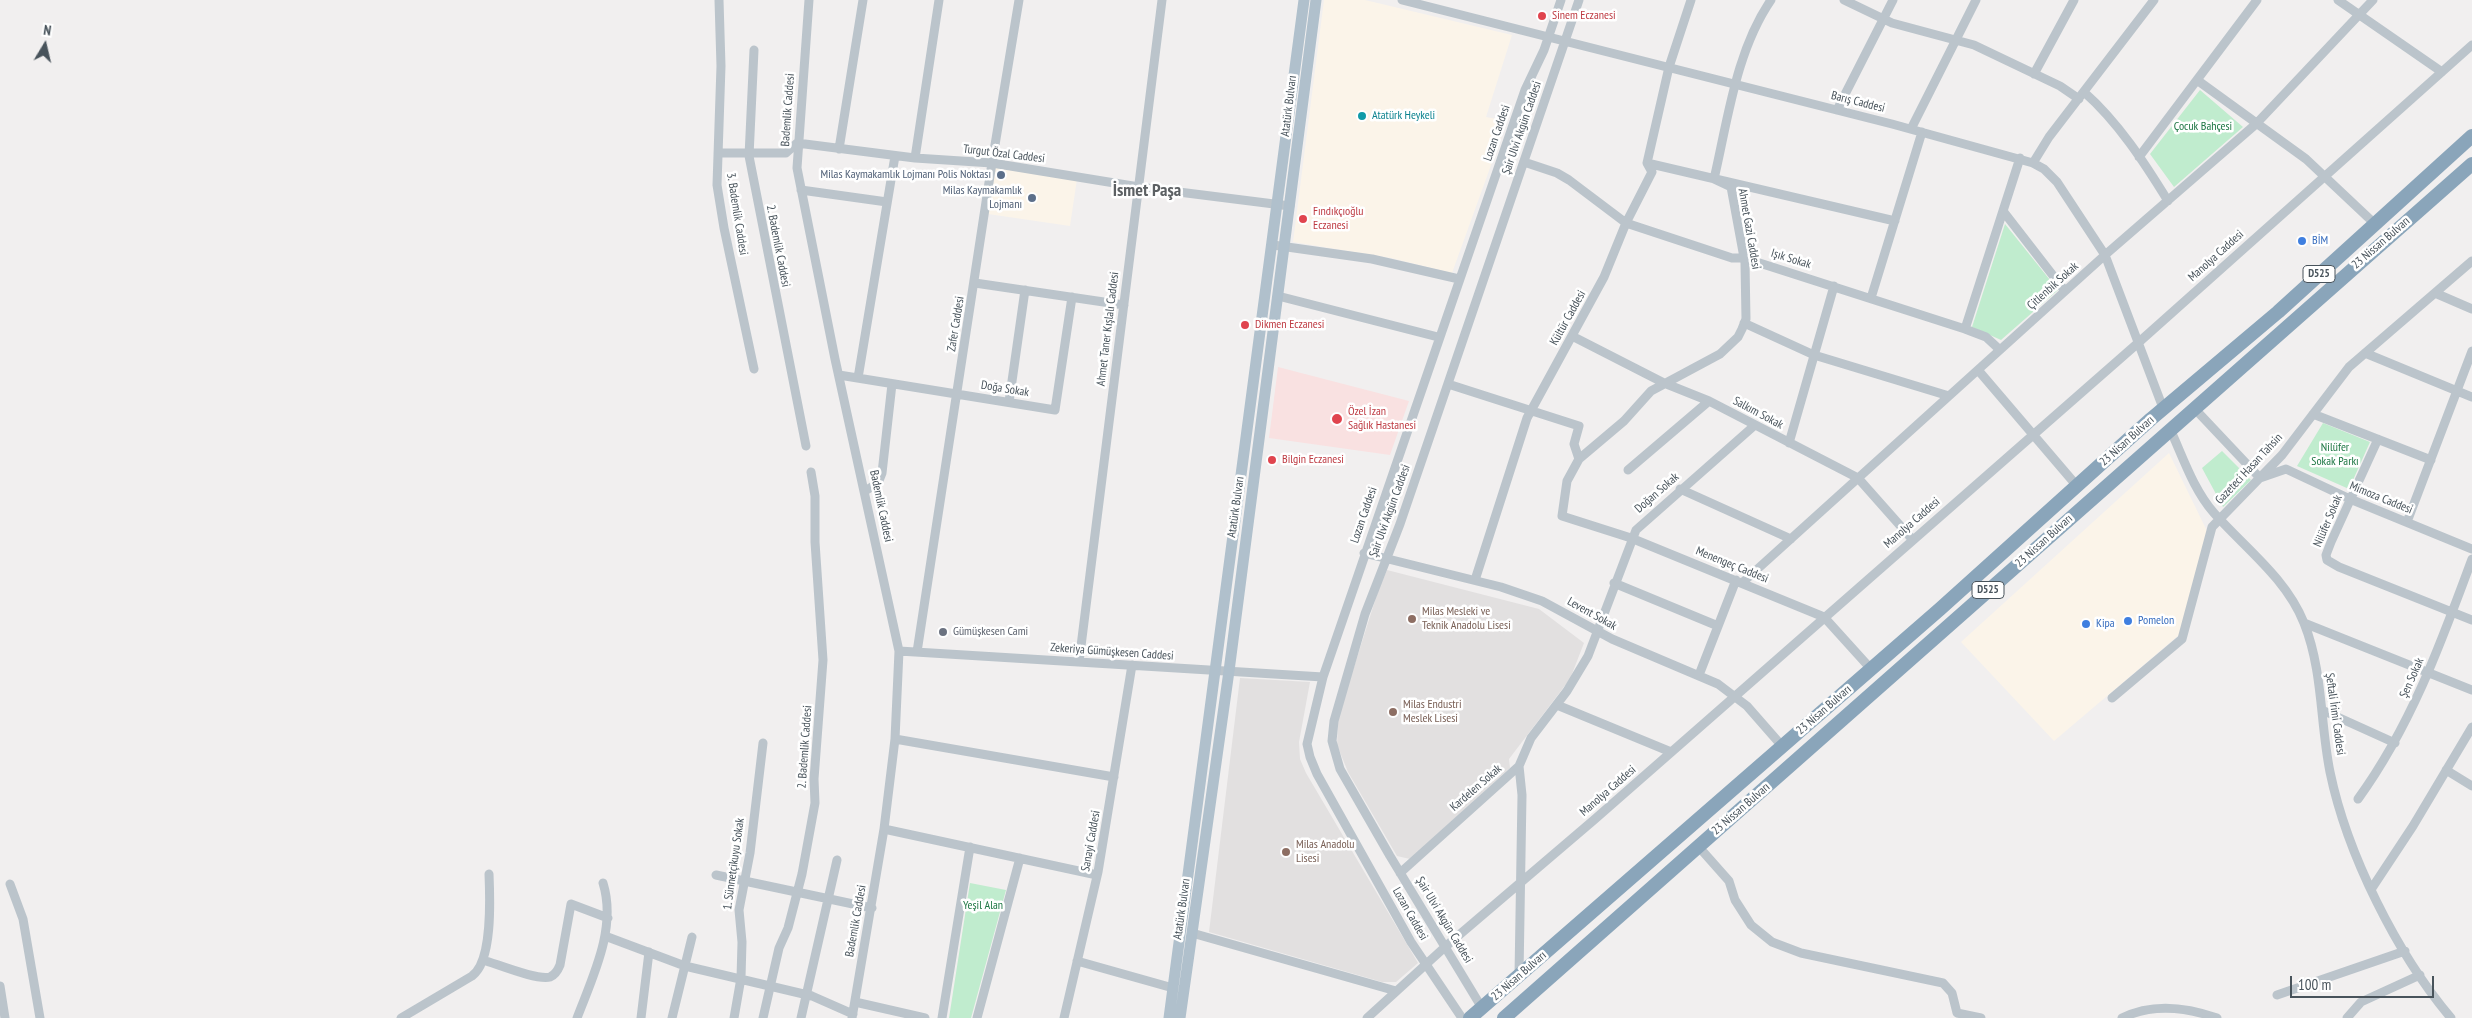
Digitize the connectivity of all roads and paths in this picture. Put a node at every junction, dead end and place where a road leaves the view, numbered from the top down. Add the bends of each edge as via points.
1 (719, 0) edge
2 (809, 0) edge
3 (863, 0) edge
4 (939, 0) edge
5 (1019, 0) edge
6 (1162, 0) edge
7 (1304, 0) edge
8 (1316, 0) edge
9 (1402, 0) edge
10 (1561, 0) edge
11 (1578, 0) edge
12 (1691, 0) edge
13 (1771, 0) edge
14 (1844, 0) edge
15 (1892, 0) edge
16 (1976, 0) edge
17 (2074, 0) edge
18 (2154, 0) edge
19 (2257, 0) edge
20 (2338, 0) edge
21 (2373, 0) edge
22 (2361, 15) junction
23 (1883, 20) junction
24 (1548, 37) junction
25 (1956, 39) junction
26 (1564, 41) junction
27 (2472, 45) edge
28 (754, 50) dead end
29 (1669, 67) junction
30 (2442, 72) junction
31 (2034, 74) junction
32 (2197, 80) junction
33 (1736, 84) junction
34 (2081, 95) junction
35 (1837, 110) junction
36 (2256, 124) junction
37 (1911, 129) junction
38 (1922, 132) junction
39 (2472, 136) edge
40 (797, 143) junction
41 (839, 149) junction
42 (718, 153) junction
43 (749, 154) junction
44 (895, 156) junction
45 (2139, 157) junction
46 (915, 158) junction
47 (2020, 158) junction
48 (1524, 162) junction
49 (992, 163) junction
50 (1647, 163) junction
51 (2033, 163) junction
52 (2472, 164) edge
53 (2326, 176) junction
54 (1714, 179) junction
55 (1139, 187) junction
56 (801, 190) junction
57 (2168, 201) junction
58 (887, 202) junction
59 (1278, 205) junction
60 (1290, 206) junction
61 (2003, 211) junction
62 (1895, 221) junction
63 (1626, 222) junction
64 (2375, 224) junction
65 (1273, 245) junction
66 (1285, 247) junction
67 (2105, 255) junction
68 (1744, 258) junction
69 (2472, 261) edge
70 (1459, 279) junction
71 (975, 283) junction
72 (1834, 286) junction
73 (1025, 290) junction
74 (2065, 292) junction
75 (2435, 293) junction
76 (1278, 296) junction
77 (1072, 297) junction
78 (1871, 298) junction
79 (1124, 305) junction
80 (2472, 309) edge
81 (1744, 323) junction
82 (1965, 329) junction
83 (1572, 336) junction
84 (1438, 337) junction
85 (2138, 343) junction
86 (2000, 350) junction
87 (2472, 352) edge
88 (2365, 353) junction
89 (1814, 355) junction
90 (754, 369) dead end
91 (1978, 370) junction
92 (839, 376) junction
93 (858, 378) junction
94 (1664, 383) junction
95 (892, 384) junction
96 (1448, 384) junction
97 (2457, 391) junction
98 (958, 394) junction
99 (1949, 396) junction
100 (2472, 397) edge
101 (1709, 401) junction
102 (1009, 402) junction
103 (2163, 408) junction
104 (2194, 408) junction
105 (1531, 409) junction
106 (2313, 414) junction
107 (1755, 425) junction
108 (2170, 429) junction
109 (2033, 434) junction
110 (2378, 439) junction
111 (1789, 442) junction
112 (806, 446) dead end
113 (1579, 459) junction
114 (2430, 460) junction
115 (1628, 470) dead end
116 (811, 472) dead end
117 (1858, 478) junction
118 (2260, 478) junction
119 (2076, 486) junction
120 (1680, 489) junction
121 (865, 491) junction
122 (2350, 499) junction
123 (1562, 516) joint
124 (2219, 518) junction
125 (2407, 522) junction
126 (1631, 538) junction
127 (1791, 539) junction
128 (1912, 539) junction
129 (2472, 549) edge
130 (1364, 553) junction
131 (1386, 559) junction
132 (2472, 559) edge
133 (1475, 580) junction
134 (1739, 582) junction
135 (1614, 583) junction
136 (2452, 612) junction
137 (1824, 616) junction
138 (2472, 620) edge
139 (2304, 623) junction
140 (1718, 626) junction
141 (1597, 631) junction
142 (899, 651) junction
143 (917, 652) junction
144 (1079, 662) junction
145 (1132, 665) junction
146 (1871, 669) junction
147 (1217, 671) junction
148 (1229, 671) junction
149 (2428, 674) junction
150 (1699, 675) junction
151 (1323, 677) junction
152 (2472, 690) edge
153 (1735, 695) junction
154 (2112, 698) dead end
155 (1557, 705) junction
156 (2322, 710) junction
157 (2472, 727) edge
158 (895, 740) junction
159 (762, 743) dead end
160 (2395, 743) junction
161 (1782, 746) junction
162 (1671, 752) junction
163 (1519, 766) junction
164 (2446, 770) junction
165 (1114, 777) junction
166 (2472, 786) edge
167 (2358, 799) dead end
168 (884, 829) junction
169 (1698, 846) junction
170 (970, 847) junction
171 (1020, 858) junction
172 (837, 860) dead end
173 (1400, 872) junction
174 (489, 874) dead end
175 (716, 875) dead end
176 (1097, 875) junction
177 (744, 881) junction
178 (603, 883) dead end
179 (10, 884) dead end
180 (1519, 884) junction
181 (2372, 888) junction
182 (798, 892) junction
183 (828, 899) junction
184 (872, 908) junction
185 (608, 918) junction
186 (1192, 933) junction
187 (605, 936) junction
188 (692, 937) dead end
189 (1445, 947) junction
190 (2404, 951) junction
191 (649, 952) junction
192 (484, 960) junction
193 (1077, 961) junction
194 (1426, 964) junction
195 (685, 966) junction
196 (1519, 975) junction
197 (2420, 975) junction
198 (740, 978) junction
199 (770, 985) junction
200 (0, 986) edge
201 (1173, 988) junction
202 (1396, 991) junction
203 (806, 995) junction
204 (2278, 995) dead end
205 (855, 1002) junction
206 (1482, 1008) junction
207 (852, 1016) edge
208 (405, 1017) edge
209 (5, 1018) edge
210 (40, 1018) edge
211 (577, 1018) edge
212 (641, 1018) edge
213 (672, 1018) edge
214 (734, 1018) edge
215 (763, 1018) edge
216 (801, 1018) edge
217 (925, 1018) edge
218 (942, 1018) edge
219 (976, 1018) edge
220 (1064, 1018) edge
221 (1169, 1018) edge
222 (1180, 1018) edge
223 (1366, 1018) edge
224 (1462, 1018) edge
225 (1470, 1018) edge
226 (1504, 1018) edge
227 (1981, 1018) edge
228 (2122, 1018) edge
229 (2217, 1018) edge
230 (2347, 1018) edge
231 (2451, 1018) edge

1 - 42 street, 3. Bademlik Caddesi
2 - 40 street, Bademlik Caddesi
3 - 41 street
4 - 46 street
5 - 49 street, Zafer Caddesi
6 - 55 street, Ahmet Taner Kışlalı Caddesi
7 - 59 main road, Atatürk Bulvarı
8 - 60 main road, Atatürk Bulvarı
9 - 24 street, Barış Caddesi
10 - 24 street, Lozan Caddesi
11 - 26 street, Şair Ulvi Akgün Caddesi
12 - 29 street, Kültür Caddesi
13 - 33 street via 1751,35
14 - 23 street
15 - 23 street
16 - 25 street
17 - 31 street
18 - 34 street
19 - 32 street
20 - 22 street
21 - 22 street, Çitlenbik Sokak
22 - 30 street
22 - 36 street, Çitlenbik Sokak
23 - 25 street
23 - 35 street
24 - 26 street, Barış Caddesi
24 - 70 street, Lozan Caddesi via 1525,90
25 - 31 street
25 - 37 street
26 - 29 street, Barış Caddesi
26 - 48 street, Şair Ulvi Akgün Caddesi
27 - 30 street, Manolya Caddesi
28 - 43 street, 2. Bademlik Caddesi
29 - 33 street, Barış Caddesi
29 - 50 street, Kültür Caddesi
30 - 53 street, Manolya Caddesi
31 - 34 street
32 - 36 street
32 - 45 street
33 - 35 street, Barış Caddesi
33 - 54 street
34 - 45 street via 2099,105
34 - 51 street
35 - 37 street, Barış Caddesi
36 - 53 street
36 - 57 street, Çitlenbik Sokak
37 - 38 street, Barış Caddesi
38 - 47 street, Barış Caddesi
38 - 62 street
39 - 64 highway, 23 Nissan Bulvarı / D525
40 - 41 street, Turgut Özal Caddesi
40 - 43 street via 786,153
40 - 56 street, Bademlik Caddesi
41 - 44 street, Turgut Özal Caddesi
42 - 43 street
42 - 90 street, 3. Bademlik Caddesi via 717,185 724,228
43 - 112 street, 2. Bademlik Caddesi
44 - 46 street, Turgut Özal Caddesi
44 - 58 street
45 - 57 street
46 - 49 street, Turgut Özal Caddesi
47 - 51 street, Barış Caddesi
47 - 61 street
48 - 63 street, Işık Sokak via 1569,180
48 - 96 street, Şair Ulvi Akgün Caddesi
49 - 55 street, Turgut Özal Caddesi
49 - 71 street, Zafer Caddesi
50 - 54 street
50 - 63 street, Kültür Caddesi via 1652,172
51 - 67 street, Barış Caddesi via 2057,182
52 - 104 highway, 23 Nissan Bulvarı / D525
53 - 64 street
53 - 85 street, Manolya Caddesi
54 - 62 street
54 - 68 street, Ahmet Gazi Caddesi via 1731,187
55 - 59 street, Turgut Özal Caddesi
55 - 79 street, Ahmet Taner Kışlalı Caddesi
56 - 58 street
56 - 92 street, Bademlik Caddesi
57 - 67 street, Çitlenbik Sokak
58 - 93 street
59 - 60 street, Turgut Özal Caddesi
59 - 65 main road, Atatürk Bulvarı
60 - 66 main road, Atatürk Bulvarı
61 - 74 street
61 - 82 street
62 - 78 street
63 - 68 street, Işık Sokak via 1732,258
63 - 83 street, Kültür Caddesi via 1604,277
64 - 103 highway, 23 Nissan Bulvarı / D525 via 2278,312
65 - 66 street
65 - 147 main road, Atatürk Bulvarı
66 - 70 street via 1387,262
66 - 76 main road, Atatürk Bulvarı
67 - 74 street, Çitlenbik Sokak
67 - 85 street, Barış Caddesi
68 - 72 street, Işık Sokak
68 - 81 street, Ahmet Gazi Caddesi
69 - 75 street, Gazeteci Hasan Tahsin
70 - 84 street, Lozan Caddesi
71 - 73 street
71 - 98 street, Zafer Caddesi
72 - 78 street, Işık Sokak
72 - 89 street
73 - 77 street
73 - 102 street
74 - 86 street, Çitlenbik Sokak
75 - 80 street
75 - 88 street, Gazeteci Hasan Tahsin
76 - 84 street
76 - 148 main road, Atatürk Bulvarı
77 - 79 street
77 - 102 street, Doğa Sokak via 1056,410
78 - 82 street, Işık Sokak
79 - 144 street, Ahmet Taner Kışlalı Caddesi
81 - 89 street
81 - 94 street, Ahmet Gazi Caddesi via 1738,337 1720,354
82 - 86 street, Işık Sokak via 1986,337
83 - 94 street, Salkım Sokak
83 - 105 street, Kültür Caddesi
84 - 130 street, Lozan Caddesi
85 - 103 street, Barış Caddesi
85 - 109 street, Manolya Caddesi
86 - 91 street, Çitlenbik Sokak
87 - 97 street
88 - 97 street
88 - 106 street, Gazeteci Hasan Tahsin via 2349,366
89 - 99 street
89 - 111 street
91 - 99 street, Çitlenbik Sokak
91 - 109 street
92 - 93 street, Doğa Sokak
92 - 121 street, Bademlik Caddesi
93 - 95 street, Doğa Sokak
94 - 101 street, Salkım Sokak
94 - 113 street, Ahmet Gazi Caddesi via 1651,391 1624,420
95 - 98 street, Doğa Sokak
95 - 121 street via 882,473 878,483
96 - 105 street
96 - 131 street, Şair Ulvi Akgün Caddesi
97 - 100 street
97 - 114 street
98 - 102 street, Doğa Sokak
98 - 143 street, Zafer Caddesi
99 - 117 street, Çitlenbik Sokak
101 - 107 street, Salkım Sokak
101 - 115 street
103 - 119 highway, 23 Nisan Bulvarı / D525
104 - 108 highway, 23 Nissan Bulvarı / D525
104 - 118 street
105 - 113 street via 1579,426 1574,444
105 - 133 street, Kültür Caddesi
106 - 110 street
106 - 118 street, Gazeteci Hasan Tahsin
107 - 111 street, Salkım Sokak
107 - 120 street, Doğan Sokak
108 - 124 street, Şeftali İrimi Caddesi via 2195,482
108 - 169 highway, 23 Nissan Bulvarı / D525
109 - 119 street
109 - 128 street, Manolya Caddesi
110 - 114 street
110 - 122 street, Nilüfer Sokak
111 - 117 street, Salkım Sokak
113 - 123 street, Ahmet Gazi Caddesi via 1567,480
114 - 125 street
116 - 182 street, 2. Bademlik Caddesi via 815,496 814,542 823,667 814,810
117 - 127 street, Çitlenbik Sokak
117 - 128 street, Salkım Sokak
118 - 122 street, Mimoza Caddesi via 2286,469
118 - 124 street, Gazeteci Hasan Tahsin
119 - 146 highway, 23 Nisan Bulvarı / D525
120 - 126 street, Doğan Sokak via 1643,522
120 - 127 street
121 - 142 street, Bademlik Caddesi
122 - 125 street, Mimoza Caddesi
122 - 136 street, Nilüfer Sokak via 2326,555 2327,560
123 - 126 street, Menengeç Caddesi
124 - 139 street, Şeftali İrimi Caddesi via 2262,561 2296,606
124 - 154 street, Gazeteci Hasan Tahsin via 2212,528 2182,639
125 - 129 street, Mimoza Caddesi
126 - 134 street, Menengeç Caddesi
126 - 135 street, Doğan Sokak
127 - 134 street, Çitlenbik Sokak
128 - 137 street, Manolya Caddesi
130 - 131 street, Levent Sokak
130 - 151 street, Lozan Caddesi
131 - 133 street, Levent Sokak
131 - 173 street, Şair Ulvi Akgün Caddesi via 1350,662 1336,711 1332,742 1340,769
132 - 136 street, Şen Sokak
133 - 141 street, Levent Sokak via 1534,597
134 - 137 street, Menengeç Caddesi
134 - 140 street
135 - 140 street
135 - 141 street, Doğan Sokak
136 - 138 street, Nilüfer Sokak
136 - 149 street, Şen Sokak
137 - 146 street, Menengeç Caddesi
137 - 153 street, Manolya Caddesi
139 - 149 street
139 - 156 street, Şeftali İrimi Caddesi via 2311,643
140 - 150 street
141 - 150 street, Levent Sokak
141 - 155 street, Kardelen Sokak via 1582,668
142 - 143 street, Zekeriya Gümüşkesen Caddesi
142 - 158 street, Bademlik Caddesi
143 - 144 street, Zekeriya Gümüşkesen Caddesi
144 - 145 street, Zekeriya Gümüşkesen Caddesi
145 - 147 street, Zekeriya Gümüşkesen Caddesi
145 - 165 street, Sanayi Caddesi
146 - 161 highway, 23 Nisan Bulvarı / D525
147 - 148 street, Zekeriya Gümüşkesen Caddesi
147 - 201 main road, Atatürk Bulvarı
148 - 151 street, Zekeriya Gümüşkesen Caddesi
148 - 186 main road, Atatürk Bulvarı
149 - 152 street
149 - 160 street, Şen Sokak
150 - 153 street, Levent Sokak
151 - 194 street, Lozan Caddesi via 1309,730 1310,757
153 - 161 street, Levent Sokak
153 - 162 street, Manolya Caddesi
155 - 162 street
155 - 163 street, Kardelen Sokak via 1531,738
156 - 160 street
156 - 181 street, Şeftali İrimi Caddesi via 2330,770 2340,812
157 - 164 street
158 - 165 street
158 - 168 street, Bademlik Caddesi
159 - 177 street, 1. Sünnetçikuyu Sokak
160 - 167 street, Şen Sokak
161 - 196 highway, 23 Nisan Bulvarı / D525
162 - 180 street, Manolya Caddesi
163 - 173 street, Kardelen Sokak
163 - 180 street via 1522,795
164 - 166 street
164 - 181 street
165 - 176 street, Sanayi Caddesi
168 - 170 street
168 - 184 street, Bademlik Caddesi
169 - 226 highway, 23 Nissan Bulvarı / D525
169 - 227 street via 1730,881 1735,900 1751,924 1772,942 1801,953 1944,983 1952,993 1957,1013
170 - 171 street
170 - 218 street
171 - 176 street
171 - 219 street
172 - 183 street
173 - 189 street, Şair Ulvi Akgün Caddesi
174 - 192 street via 490,907
175 - 177 street
176 - 193 street, Sanayi Caddesi
177 - 182 street
177 - 198 street, 1. Sünnetçikuyu Sokak via 738,916 742,942
178 - 185 street
179 - 210 street via 23,919
180 - 189 street, Manolya Caddesi
180 - 196 street
181 - 190 street, Şeftali İrimi Caddesi
182 - 183 street
182 - 199 street, 2. Bademlik Caddesi
183 - 184 street
183 - 203 street
184 - 205 street, Bademlik Caddesi
185 - 187 street
185 - 192 street via 571,904 560,965 550,977 539,977
186 - 202 street
186 - 222 main road, Atatürk Bulvarı
187 - 191 street
187 - 211 street
188 - 195 street
189 - 194 street, Manolya Caddesi
189 - 206 street, Şair Ulvi Akgün Caddesi
190 - 197 street, Şeftali İrimi Caddesi
190 - 204 street
191 - 195 street
191 - 212 street
192 - 208 street via 472,976
193 - 201 street
193 - 220 street, Sanayi Caddesi
194 - 202 street, Manolya Caddesi
194 - 224 street, Lozan Caddesi
195 - 198 street
195 - 213 street
196 - 206 highway, 23 Nisan Bulvarı / D525
197 - 230 street via 2361,1002
197 - 231 street, Şeftali İrimi Caddesi
198 - 199 street
198 - 214 street, 1. Sünnetçikuyu Sokak
199 - 203 street
199 - 215 street, 2. Bademlik Caddesi
200 - 209 street
201 - 221 main road, Atatürk Bulvarı
202 - 223 street, Manolya Caddesi
203 - 207 street
203 - 216 street
205 - 207 street, Bademlik Caddesi
205 - 217 street
206 - 225 highway, D525
228 - 229 street via 2135,1012 2175,1008

